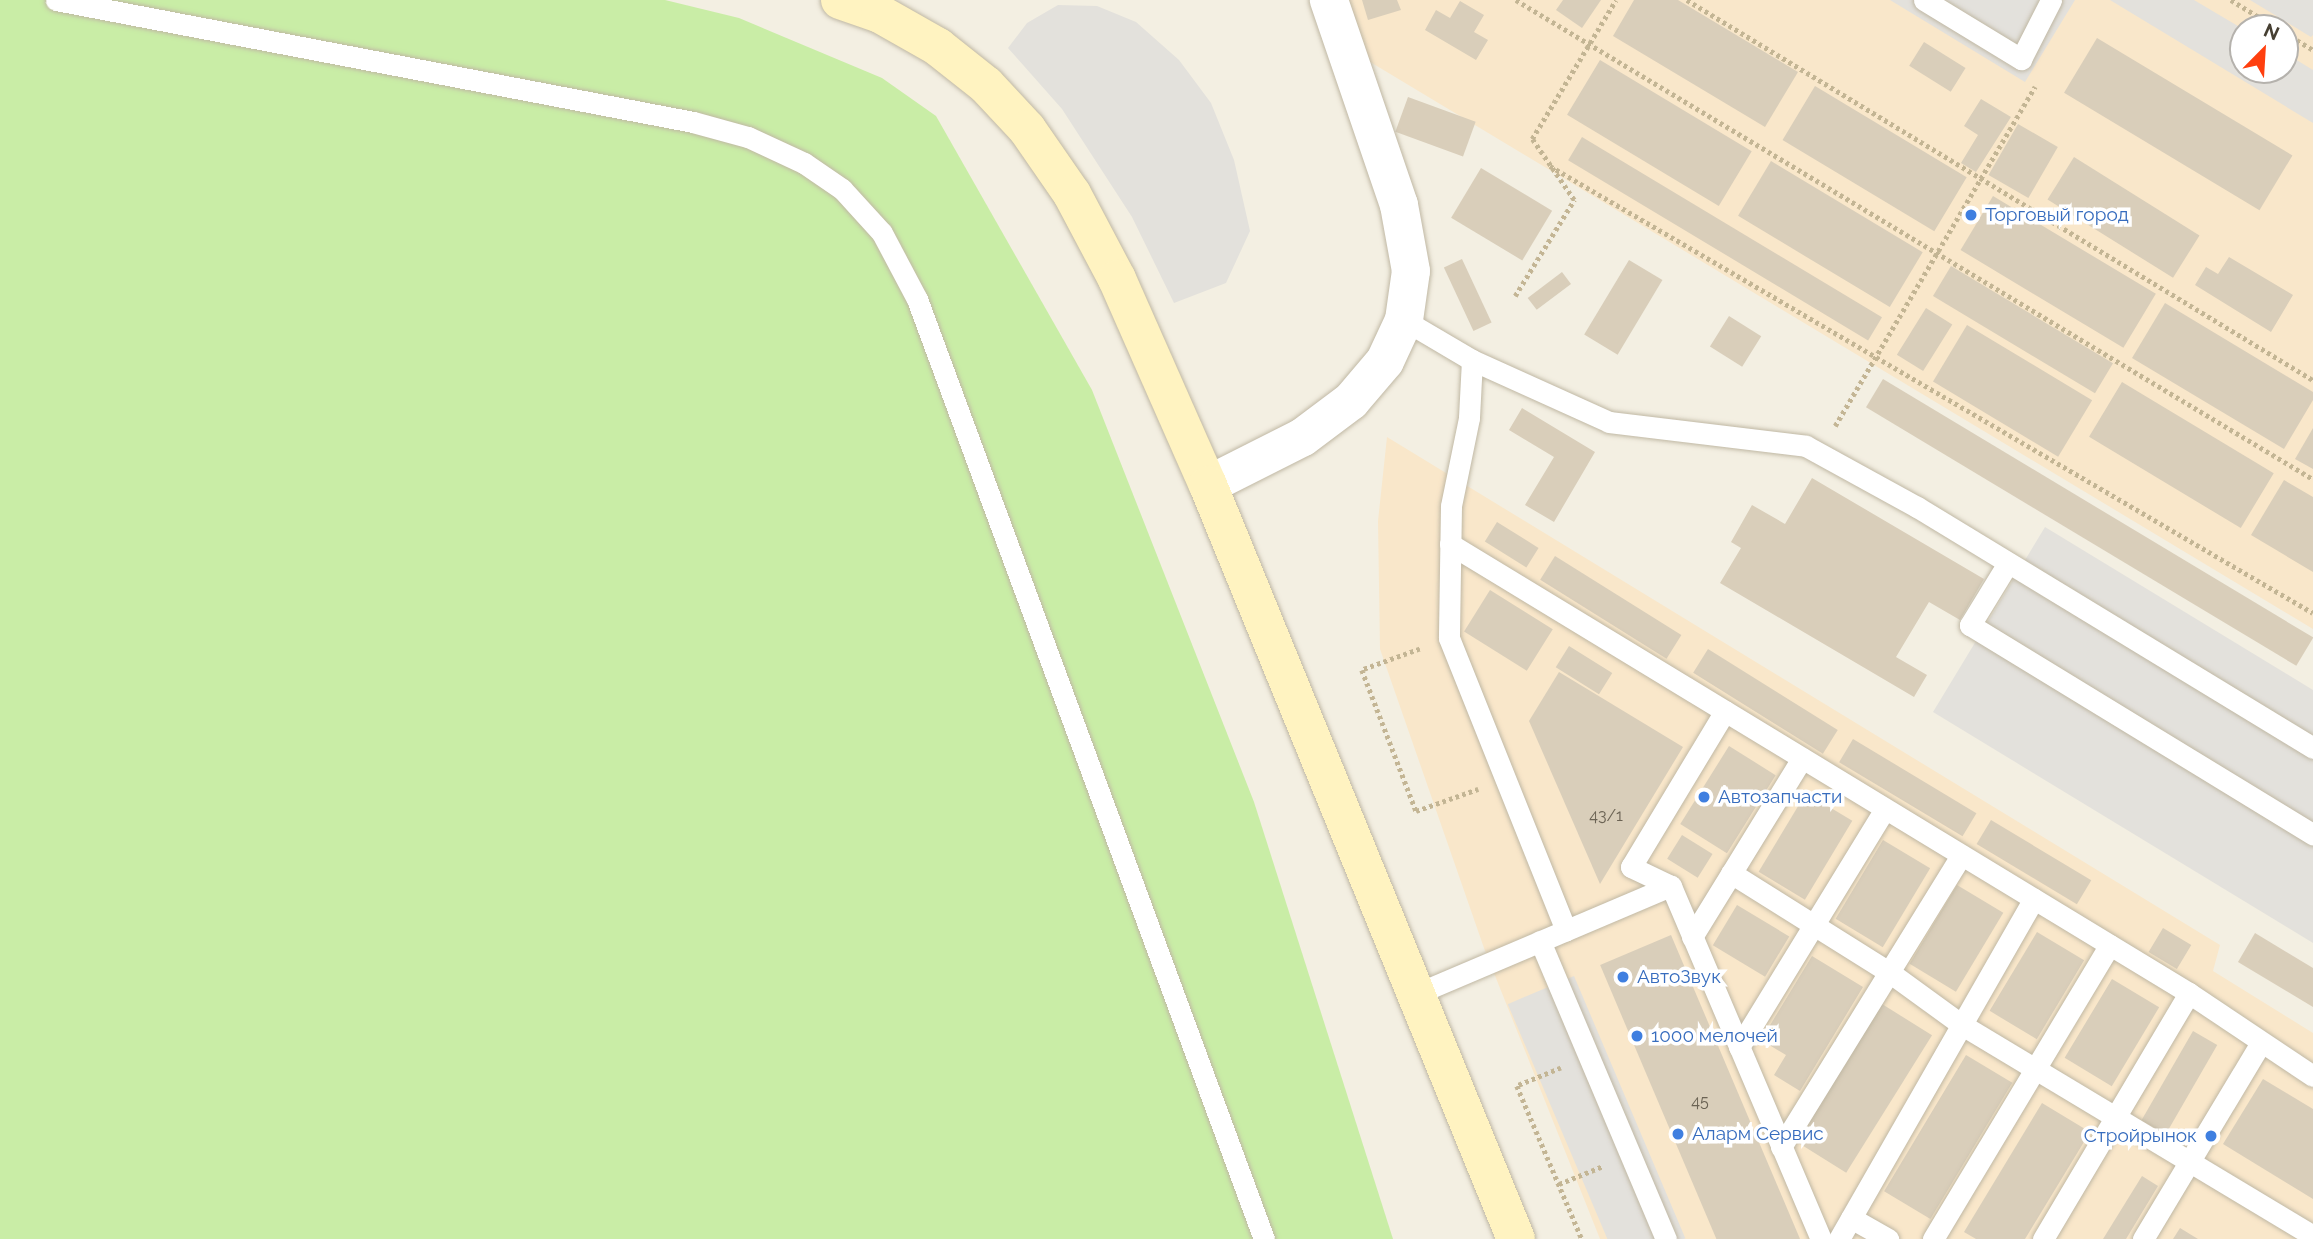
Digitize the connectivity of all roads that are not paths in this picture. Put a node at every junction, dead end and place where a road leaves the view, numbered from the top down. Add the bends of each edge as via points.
1 (56, 0) edge
2 (840, 0) edge
3 (1329, 0) edge
4 (1924, 0) edge
5 (2052, 0) edge
6 (884, 7) edge
7 (1404, 320) junction
8 (1472, 360) junction
9 (1208, 485) junction
10 (1450, 544) junction
11 (2008, 563) junction
12 (1726, 711) junction
13 (2313, 748) edge
14 (1802, 758) junction
15 (1885, 809) junction
16 (2313, 834) edge
17 (1961, 855) junction
18 (1731, 873) junction
19 (1671, 886) junction
20 (2034, 899) junction
21 (1814, 924) junction
22 (1566, 930) junction
23 (1692, 937) junction
24 (1540, 941) junction
25 (2110, 945) junction
26 (1889, 972) junction
27 (2189, 993) junction
28 (1416, 994) junction
29 (1962, 1025) junction
30 (2260, 1045) junction
31 (1739, 1047) junction
32 (2036, 1068) junction
33 (2313, 1076) edge
34 (2116, 1115) junction
35 (1781, 1147) junction
36 (2189, 1162) junction
37 (1851, 1218) junction
38 (2313, 1236) edge
39 (1264, 1239) edge
40 (1516, 1239) edge
41 (1666, 1239) edge
42 (1821, 1239) edge
43 (1839, 1239) edge
44 (1888, 1239) edge
45 (1933, 1239) edge
46 (2043, 1239) edge
47 (2143, 1239) edge

1 - 39 lane via 693,122 748,136 804,163 842,190 882,233 917,299
2 - 6 main road
3 - 7 street via 1399,205 1411,271
4 - 5 lane via 2021,59
6 - 9 main road via 986,85 1027,129 1072,194 1117,279
7 - 8 lane
7 - 9 street via 1385,361 1352,401 1303,437
8 - 10 lane via 1469,418 1451,506
8 - 11 lane via 1609,422 1806,446
9 - 28 main road
10 - 12 lane
10 - 22 lane via 1449,638
11 - 13 lane
11 - 16 lane via 1970,625
12 - 14 lane
12 - 19 lane via 1631,867
14 - 15 lane
14 - 18 lane
15 - 17 lane
15 - 21 lane
17 - 20 lane
17 - 26 lane
18 - 21 lane
18 - 23 lane
19 - 22 lane
19 - 23 lane
20 - 25 lane
20 - 29 lane
21 - 26 lane
21 - 31 lane
22 - 24 lane
23 - 31 lane
24 - 28 lane
24 - 41 lane
25 - 27 lane
25 - 32 lane
26 - 29 lane
26 - 35 lane
27 - 30 lane
27 - 34 lane
28 - 40 main road
29 - 32 lane
29 - 37 lane
30 - 33 lane
30 - 36 lane
31 - 35 lane
32 - 34 lane
32 - 45 lane
34 - 36 lane
34 - 46 lane
35 - 42 lane
36 - 38 lane
36 - 47 lane
37 - 43 lane
37 - 44 lane

